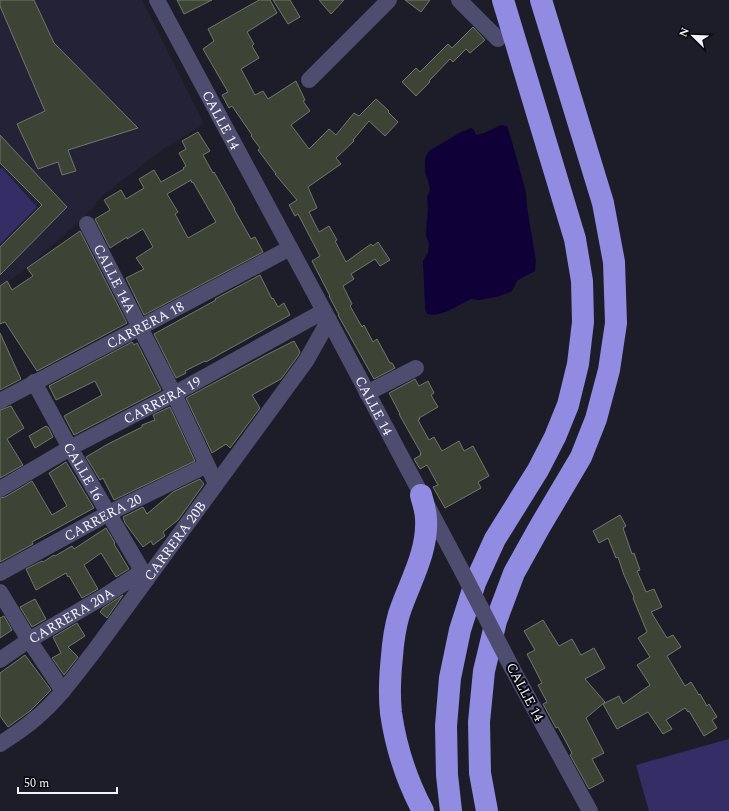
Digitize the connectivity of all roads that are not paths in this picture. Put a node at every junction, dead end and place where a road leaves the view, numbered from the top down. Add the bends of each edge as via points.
1 (157, 0) edge
2 (389, 0) edge
3 (459, 0) edge
4 (503, 0) edge
5 (541, 0) edge
6 (498, 39) dead end
7 (309, 80) dead end
8 (87, 224) dead end
9 (290, 248) junction
10 (326, 315) junction
11 (140, 328) junction
12 (416, 368) dead end
13 (34, 382) junction
14 (367, 393) junction
15 (174, 394) junction
16 (0, 401) edge
17 (70, 448) junction
18 (207, 465) junction
19 (216, 484) junction
20 (0, 489) edge
21 (421, 495) junction
22 (109, 513) junction
23 (0, 573) edge
24 (145, 575) junction
25 (0, 592) edge
26 (29, 640) junction
27 (0, 660) edge
28 (63, 691) junction
29 (0, 744) edge
30 (423, 811) edge
31 (451, 811) edge
32 (487, 811) edge
33 (590, 811) edge

1 - 9 street, CALLE 14
2 - 7 street
3 - 6 street
4 - 31 highway via 575,239 582,282 582,322 578,364 568,405 538,470 495,539 475,583 460,630 450,678 446,726
5 - 32 highway via 603,203 614,262 616,323 609,370 596,419 580,456 514,573 496,621 484,671 479,722 480,773
8 - 11 street, CALLE 14A
9 - 10 street, CALLE 14
9 - 11 street, CARRERA 18
10 - 14 street, CALLE 14
10 - 15 street, CARRERA 19
10 - 19 street, CARRERA 20B via 306,361
11 - 13 street, CARRERA 18
11 - 15 street, CALLE 14A
12 - 14 street
13 - 16 street, CARRERA 18
13 - 17 street, CALLE 16
14 - 21 street, CALLE 14
15 - 17 street, CARRERA 19
15 - 18 street, CALLE 14A
17 - 20 street, CARRERA 19
17 - 22 street, CALLE 16
18 - 19 street, CALLE 14A
18 - 22 street, CARRERA 20
19 - 24 street, CARRERA 20B
21 - 30 highway via 426,517 425,542 399,615 390,676 391,713 400,758
21 - 33 street, CALLE 14, bridge
22 - 23 street, CARRERA 20
22 - 24 street, CALLE 16
24 - 26 street, CARRERA 20A
24 - 28 street, CARRERA 20B via 95,650
25 - 26 street
26 - 27 street, CARRERA 20A
26 - 28 street
28 - 29 street, CARRERA 20B via 36,718

